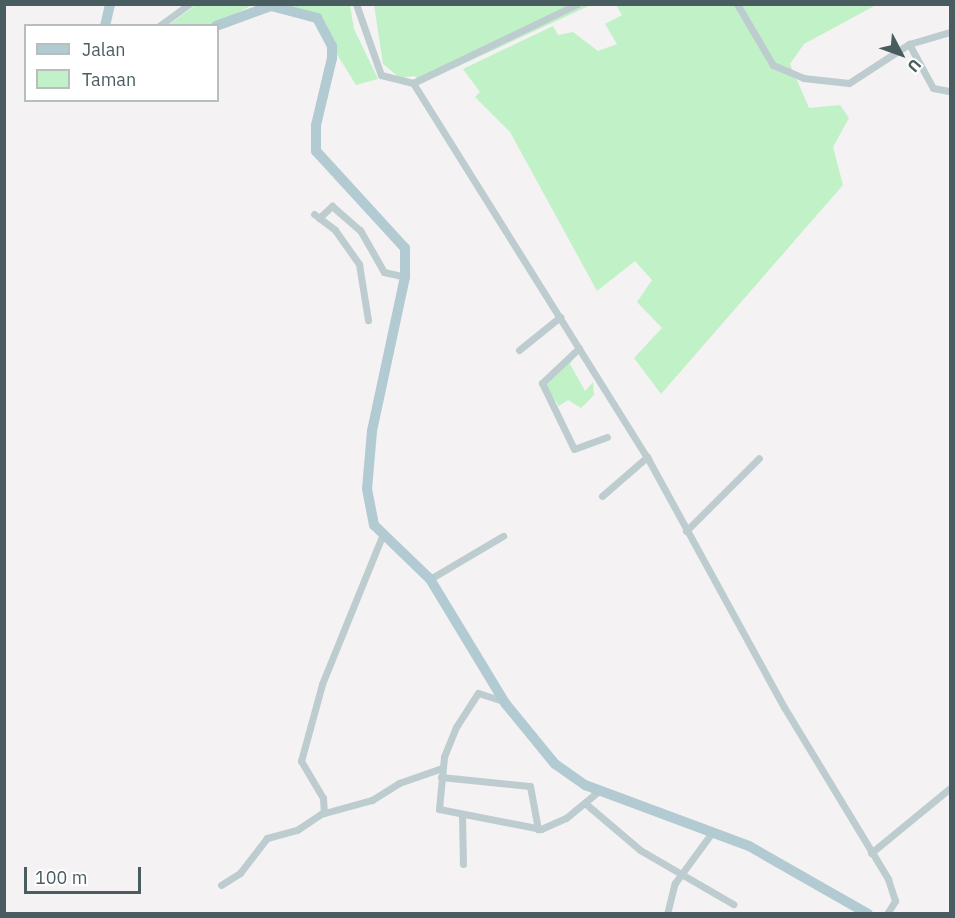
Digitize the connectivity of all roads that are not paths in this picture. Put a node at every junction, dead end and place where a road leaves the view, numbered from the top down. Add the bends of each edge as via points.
1 (110, 4) edge
2 (189, 4) edge
3 (356, 4) edge
4 (576, 4) edge
5 (737, 4) edge
6 (105, 24) edge
7 (162, 24) edge
8 (219, 25) edge
9 (951, 32) edge
10 (909, 44) junction
11 (413, 84) junction
12 (949, 91) edge
13 (405, 277) junction
14 (560, 317) junction
15 (368, 320) dead end
16 (579, 348) junction
17 (519, 350) dead end
18 (607, 438) dead end
19 (647, 457) junction
20 (759, 458) dead end
21 (602, 495) dead end
22 (686, 531) junction
23 (382, 536) junction
24 (503, 536) dead end
25 (430, 579) junction
26 (506, 703) junction
27 (442, 768) junction
28 (441, 777) junction
29 (951, 788) edge
30 (600, 790) junction
31 (586, 804) junction
32 (324, 813) junction
33 (462, 814) junction
34 (538, 830) junction
35 (713, 831) junction
36 (871, 853) junction
37 (463, 864) dead end
38 (681, 873) junction
39 (221, 885) dead end
40 (733, 904) dead end
41 (667, 914) edge
42 (868, 914) edge
43 (887, 914) edge

1 - 6 main road
2 - 7 street
3 - 11 street via 381,75
4 - 11 street
5 - 10 street via 773,66 796,76 849,83
8 - 13 main road via 282,5 312,14 323,26 332,58 316,125 316,151 400,237 407,259
9 - 10 street
10 - 12 street via 933,88
11 - 14 street
13 - 15 street via 384,272 360,230 332,206 317,216 335,230 359,264
13 - 23 main road via 385,354 370,452 368,511
14 - 16 street
14 - 17 street
16 - 18 street via 542,383 574,449
16 - 19 street
19 - 21 street
19 - 22 street
20 - 22 street
22 - 36 street
23 - 25 main road
23 - 32 street via 322,684 301,761 323,798
24 - 25 street
25 - 26 main road
26 - 27 street via 484,691 476,694 452,733
26 - 30 main road via 555,764
27 - 28 street
27 - 32 street via 399,783 372,800
28 - 33 street via 437,806
28 - 34 street via 530,786
29 - 36 street
30 - 31 street
30 - 35 main road
31 - 34 street
31 - 38 street via 640,850
32 - 39 street via 297,830 267,837 240,873
33 - 34 street
33 - 37 street
35 - 38 street
35 - 42 main road
36 - 43 street via 895,896
38 - 40 street
38 - 41 street

